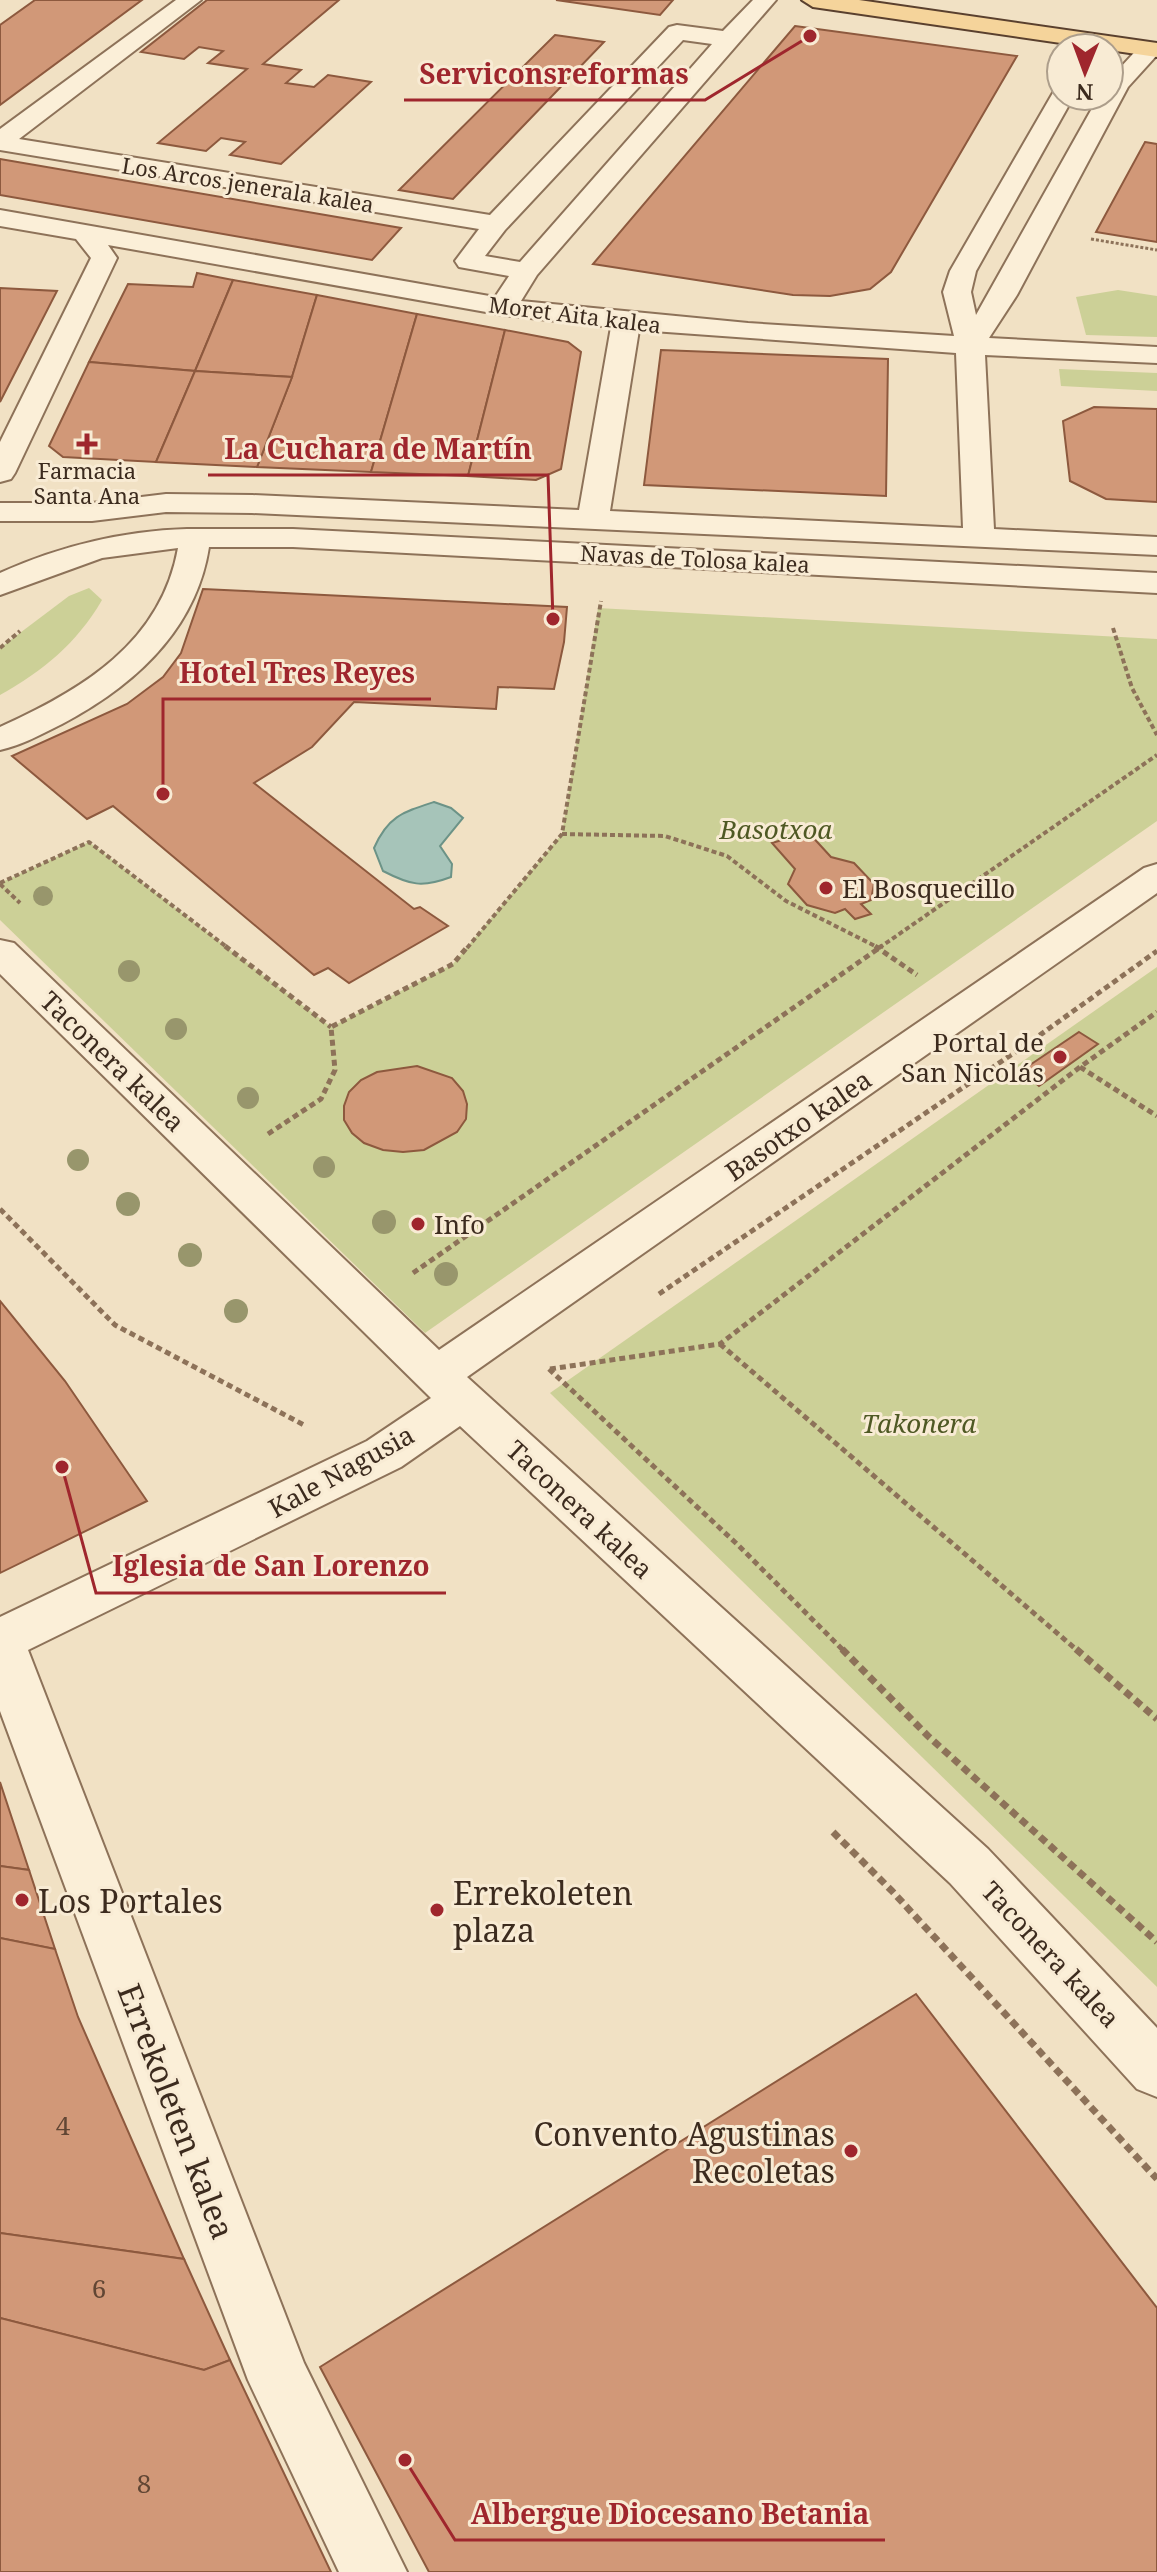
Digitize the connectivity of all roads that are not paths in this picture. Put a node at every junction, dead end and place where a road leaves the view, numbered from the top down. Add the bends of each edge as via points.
1 (190, 0) edge
2 (765, 0) edge
3 (813, 0) edge
4 (958, 0) edge
5 (697, 11) dead end
6 (1097, 19) dead end
7 (677, 32) junction
8 (1045, 37) edge
9 (729, 39) junction
10 (1125, 47) edge
11 (1154, 50) edge
12 (1053, 112) edge
13 (0, 142) edge
14 (0, 218) edge
15 (496, 224) junction
16 (85, 233) junction
17 (468, 261) junction
18 (526, 271) junction
19 (436, 295) junction
20 (503, 307) junction
21 (626, 322) junction
22 (970, 346) junction
23 (1157, 355) edge
24 (0, 473) edge
25 (0, 512) edge
26 (593, 519) junction
27 (979, 536) junction
28 (195, 538) junction
29 (1157, 546) edge
30 (1157, 583) edge
31 (0, 585) edge
32 (0, 740) edge
33 (1157, 876) edge
34 (0, 952) edge
35 (450, 1387) junction
36 (0, 1641) edge
37 (1157, 2069) edge
38 (374, 2572) edge

1 - 13 street, Los Arcos jenerala kalea
2 - 9 street
3 - 8 main road
4 - 6 main road
5 - 7 street
7 - 9 street
7 - 15 street
9 - 18 street
10 - 11 main road
11 - 22 street via 1118,84
12 - 22 street via 963,271 957,292
13 - 15 street, Los Arcos jenerala kalea
14 - 16 street, Moret Aita kalea
15 - 17 street
16 - 19 street, Moret Aita kalea
16 - 24 street via 104,258
17 - 18 street
17 - 19 street
18 - 20 street
19 - 20 street, Moret Aita kalea
20 - 21 street, Moret Aita kalea
21 - 22 street, Moret Aita kalea
21 - 26 street
22 - 23 street, Moret Aita kalea
22 - 27 street
25 - 26 street, Navas de Tolosa kalea via 92,512 166,503
26 - 27 street, Navas de Tolosa kalea
27 - 29 street, Navas de Tolosa kalea
28 - 30 street, Navas de Tolosa kalea via 293,538
28 - 31 street, Navas de Tolosa kalea via 95,550
28 - 32 street via 185,589 147,645 81,699
33 - 35 street, Basotxo kalea via 971,1005
34 - 35 street, Taconera kalea
35 - 36 street, Kale Nagusia via 384,1454
35 - 37 street, Taconera kalea via 969,1866
36 - 38 street, Errekoleten kalea via 279,2380

